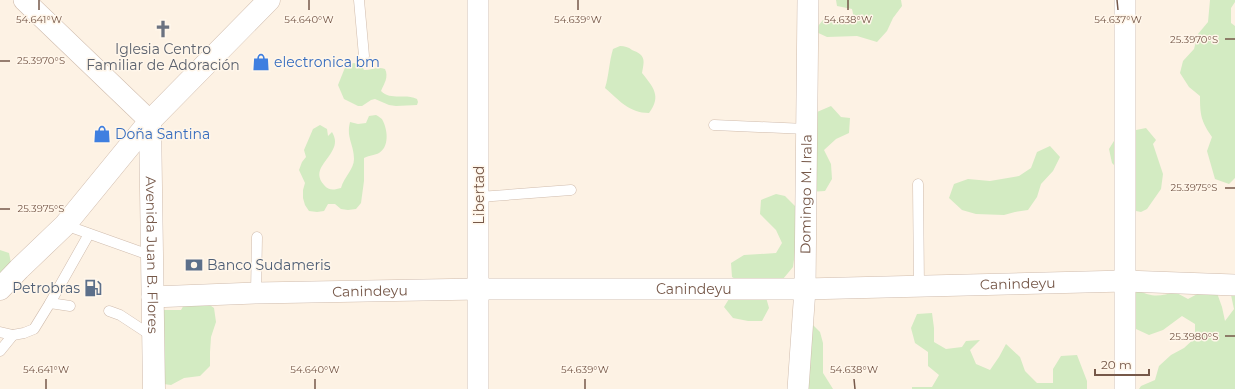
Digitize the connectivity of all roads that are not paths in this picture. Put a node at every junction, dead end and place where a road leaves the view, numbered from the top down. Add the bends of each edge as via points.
1 (24, 0) edge
2 (269, 0) edge
3 (360, 0) edge
4 (478, 0) edge
5 (808, 0) edge
6 (1125, 0) edge
7 (364, 56) dead end
8 (150, 121) junction
9 (714, 125) dead end
10 (806, 129) junction
11 (918, 184) dead end
12 (571, 190) dead end
13 (479, 197) junction
14 (65, 225) junction
15 (89, 234) junction
16 (257, 237) dead end
17 (152, 256) junction
18 (1125, 281) junction
19 (1235, 285) edge
20 (919, 287) junction
21 (0, 289) edge
22 (479, 289) junction
23 (805, 290) junction
24 (256, 293) junction
25 (152, 297) junction
26 (50, 303) junction
27 (70, 306) dead end
28 (109, 311) dead end
29 (0, 332) edge
30 (13, 335) junction
31 (153, 336) junction
32 (0, 351) edge
33 (154, 389) edge
34 (478, 389) edge
35 (798, 389) edge
36 (1125, 389) edge

1 - 8 street
2 - 8 street
3 - 7 lane
4 - 13 street, Libertad
5 - 10 street, Domingo M. Irala
6 - 18 street
8 - 14 street
8 - 17 street, Avenida Juan B. Flores
9 - 10 lane
10 - 23 street, Domingo M. Irala
11 - 20 lane
12 - 13 lane
13 - 22 street, Libertad
14 - 15 lane
14 - 21 street
15 - 17 lane
15 - 26 lane
16 - 24 lane
17 - 25 street, Avenida Juan B. Flores
18 - 19 street, Canindeyu
18 - 20 street, Canindeyu
18 - 36 street
20 - 23 street, Canindeyu
22 - 23 street, Canindeyu
22 - 24 street, Canindeyu
22 - 34 street, Libertad
23 - 35 street, Domingo M. Irala
24 - 25 street, Canindeyu
25 - 31 street, Avenida Juan B. Flores
26 - 27 lane
26 - 30 lane via 34,329
28 - 31 lane
29 - 30 lane
30 - 32 lane
31 - 33 street, Avenida Juan B. Flores

